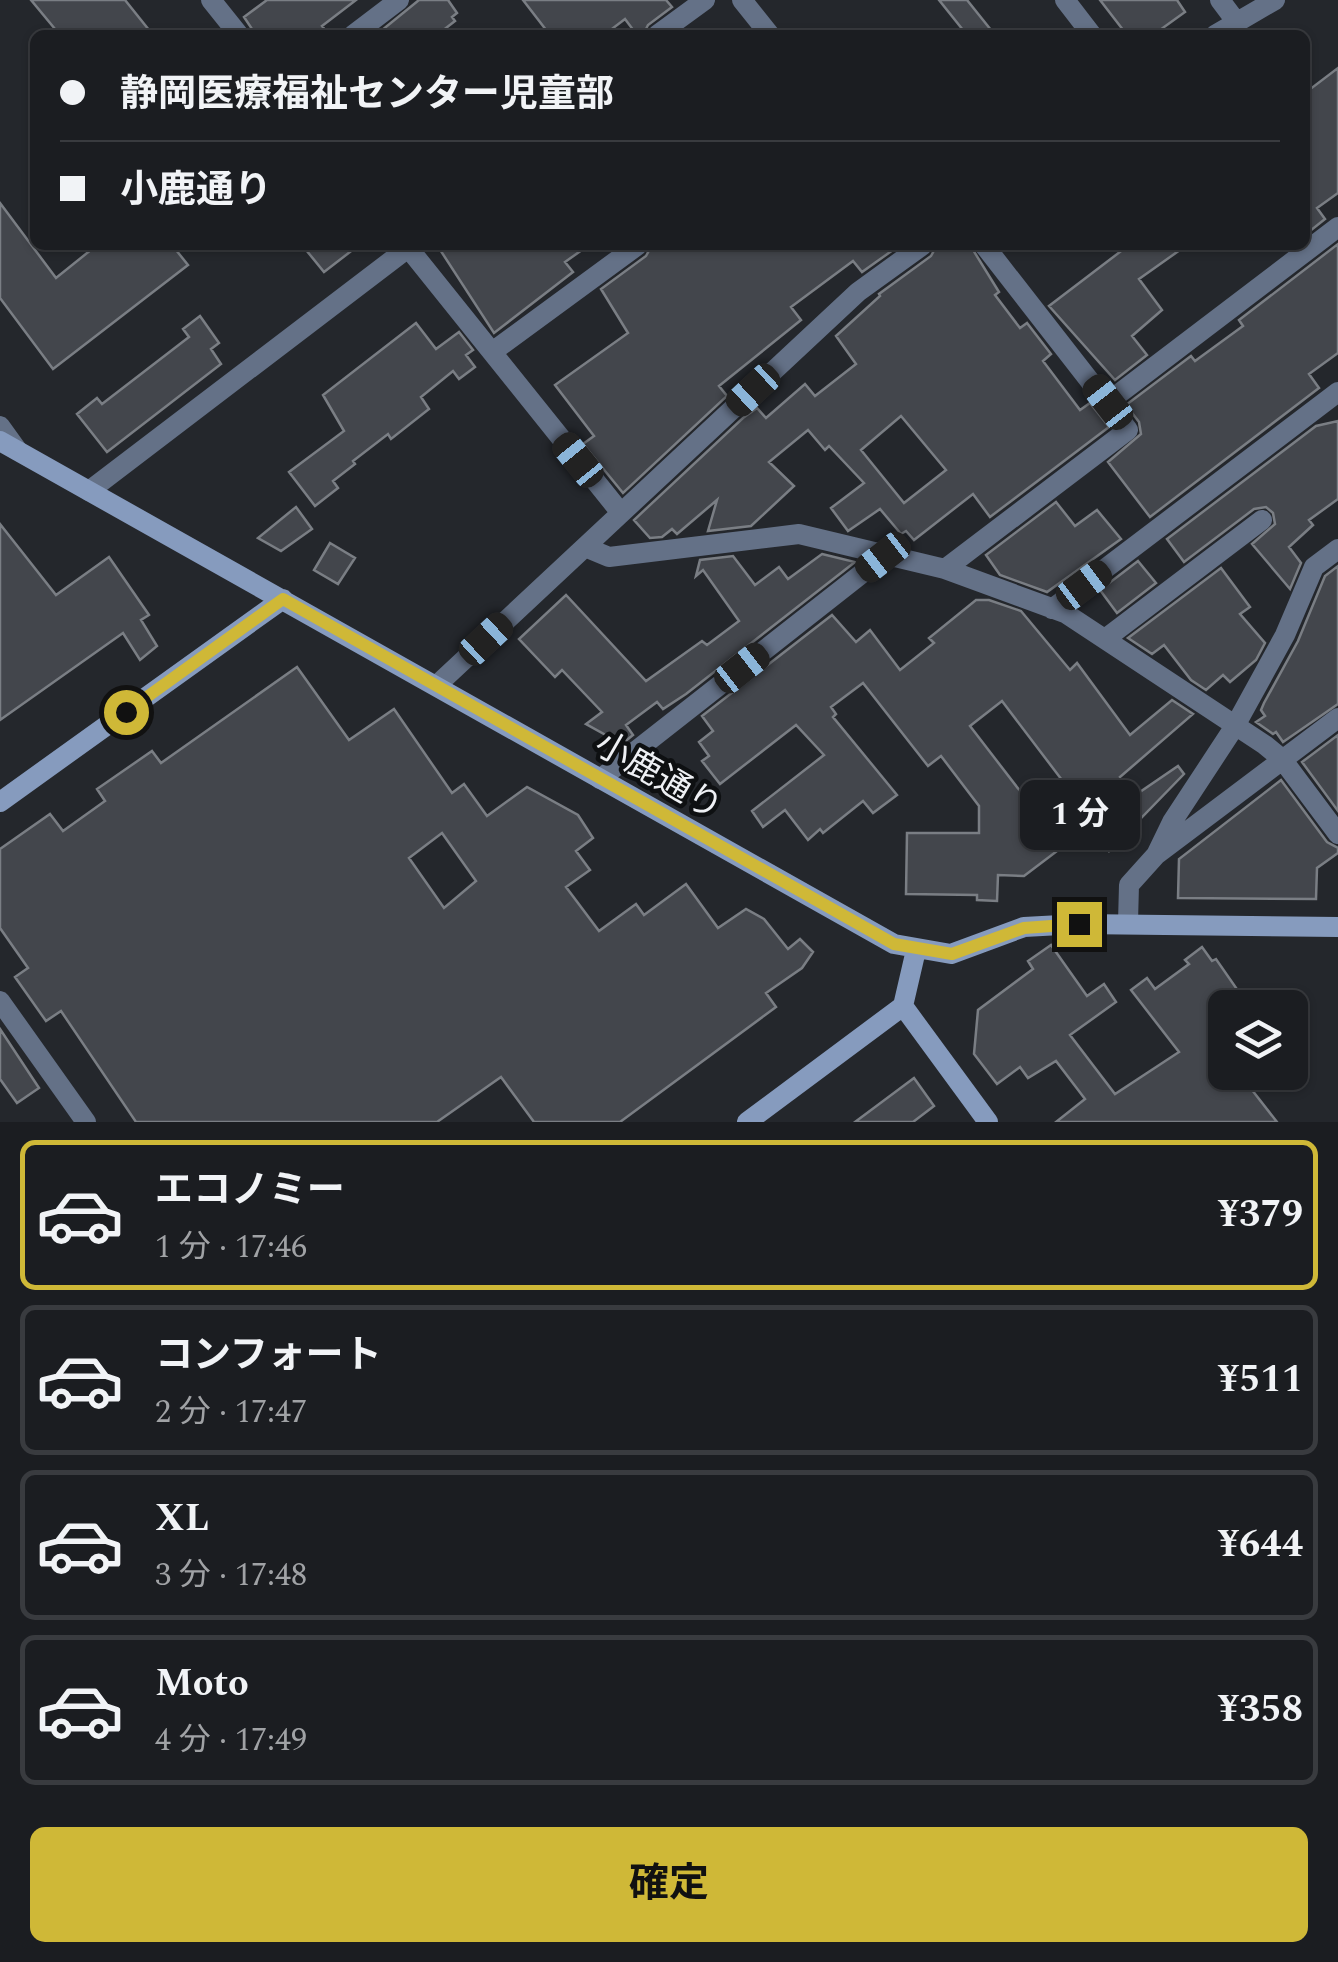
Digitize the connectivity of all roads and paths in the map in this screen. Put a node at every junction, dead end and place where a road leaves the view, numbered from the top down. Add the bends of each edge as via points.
1 (210, 0) edge
2 (398, 0) edge
3 (705, 0) edge
4 (742, 0) edge
5 (1065, 0) edge
6 (1220, 0) edge
7 (1275, 0) edge
8 (1235, 20) junction
9 (235, 30) edge
10 (359, 30) edge
11 (664, 30) edge
12 (766, 30) edge
13 (1088, 30) edge
14 (1222, 30) edge
15 (1338, 226) edge
16 (1310, 247) edge
17 (402, 250) edge
18 (410, 250) edge
19 (631, 250) edge
20 (916, 250) edge
21 (988, 250) edge
22 (1307, 250) edge
23 (492, 352) junction
24 (1338, 392) edge
25 (1108, 402) junction
26 (0, 426) edge
27 (9, 446) edge
28 (89, 491) junction
29 (621, 513) junction
30 (1262, 520) dead end
31 (585, 547) junction
32 (1338, 548) edge
33 (883, 557) junction
34 (945, 569) junction
35 (283, 599) junction
36 (1052, 609) junction
37 (1106, 639) junction
38 (437, 685) junction
39 (1338, 718) edge
40 (1235, 726) junction
41 (1282, 759) junction
42 (600, 779) junction
43 (0, 802) edge
44 (1338, 834) edge
45 (1156, 855) junction
46 (1128, 922) junction
47 (1338, 927) edge
48 (916, 950) junction
49 (0, 1001) edge
50 (903, 1006) junction
51 (86, 1122) edge
52 (747, 1122) edge
53 (988, 1122) edge

1 - 9 street
2 - 10 street
3 - 11 street
4 - 12 street
5 - 13 street
6 - 8 street
7 - 8 street
8 - 14 street
15 - 16 street
17 - 28 street
18 - 23 street
19 - 23 street
20 - 29 street via 858,292
21 - 25 street
22 - 25 street
23 - 29 street
24 - 36 street
25 - 34 street via 1128,430
26 - 27 street
27 - 28 street, 小鹿通り
28 - 35 street, 小鹿通り
29 - 31 street
30 - 37 street
31 - 33 street via 610,557 798,534
31 - 38 street
32 - 40 street via 1314,567
33 - 34 street
33 - 42 street
34 - 36 street
35 - 38 street, 小鹿通り
35 - 43 street
36 - 37 street
37 - 40 street
38 - 42 street, 小鹿通り
39 - 41 street
40 - 41 street
40 - 45 street
41 - 44 street
41 - 45 street
42 - 48 street, 小鹿通り via 874,934
45 - 46 street via 1130,885
46 - 47 street, 小鹿通り
46 - 48 street, 小鹿通り via 1024,928 952,954
48 - 50 street
49 - 51 street
50 - 52 street
50 - 53 street

